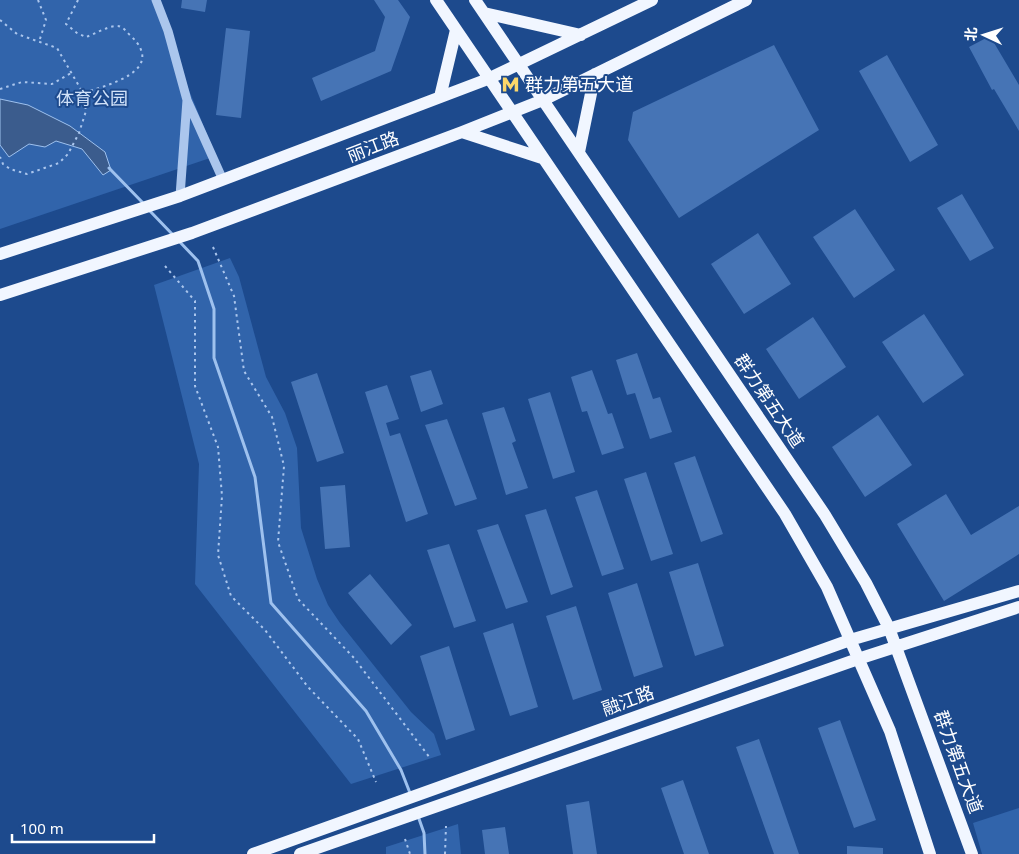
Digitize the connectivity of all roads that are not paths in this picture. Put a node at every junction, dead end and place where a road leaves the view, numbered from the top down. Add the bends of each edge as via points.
1 (156, 0) edge
2 (436, 0) edge
3 (475, 0) edge
4 (652, 0) edge
5 (746, 0) edge
6 (484, 13) junction
7 (456, 30) junction
8 (581, 34) junction
9 (519, 64) junction
10 (595, 74) junction
11 (488, 79) junction
12 (440, 97) junction
13 (187, 100) junction
14 (544, 100) junction
15 (512, 112) junction
16 (462, 132) junction
17 (579, 152) junction
18 (542, 158) junction
19 (223, 180) junction
20 (180, 196) junction
21 (0, 254) edge
22 (0, 295) edge
23 (1019, 591) edge
24 (1019, 607) edge
25 (890, 628) junction
26 (850, 640) junction
27 (896, 646) junction
28 (858, 659) junction
29 (972, 853) edge
30 (253, 854) edge
31 (300, 854) edge
32 (930, 854) edge

1 - 13 street via 168,30
2 - 7 main road
3 - 6 main road, 群力第五大道
4 - 8 main road, 丽江路
5 - 10 main road, 丽江路
6 - 8 main road
6 - 9 main road, 群力第五大道
7 - 11 main road
7 - 12 main road
8 - 9 main road, 丽江路
9 - 11 main road, 丽江路
9 - 14 main road, 群力第五大道
10 - 14 main road, 丽江路
10 - 17 main road
11 - 12 main road, 丽江路
11 - 15 main road
12 - 19 main road, 丽江路
13 - 19 street
13 - 20 street
14 - 15 main road, 丽江路
14 - 17 main road, 群力第五大道
15 - 16 main road, 丽江路
15 - 18 main road
16 - 18 main road
16 - 22 main road, 丽江路 via 192,233
17 - 25 main road, 群力第五大道 via 825,515
18 - 26 main road via 785,514 827,587
19 - 20 main road, 丽江路
20 - 21 main road, 丽江路
23 - 25 main road, 融江路
24 - 27 main road, 融江路
25 - 26 main road, 融江路
25 - 27 main road, 群力第五大道
26 - 28 main road
26 - 30 main road, 融江路
27 - 28 main road, 融江路
27 - 29 main road, 群力第五大道
28 - 31 main road, 融江路
28 - 32 main road via 890,730

